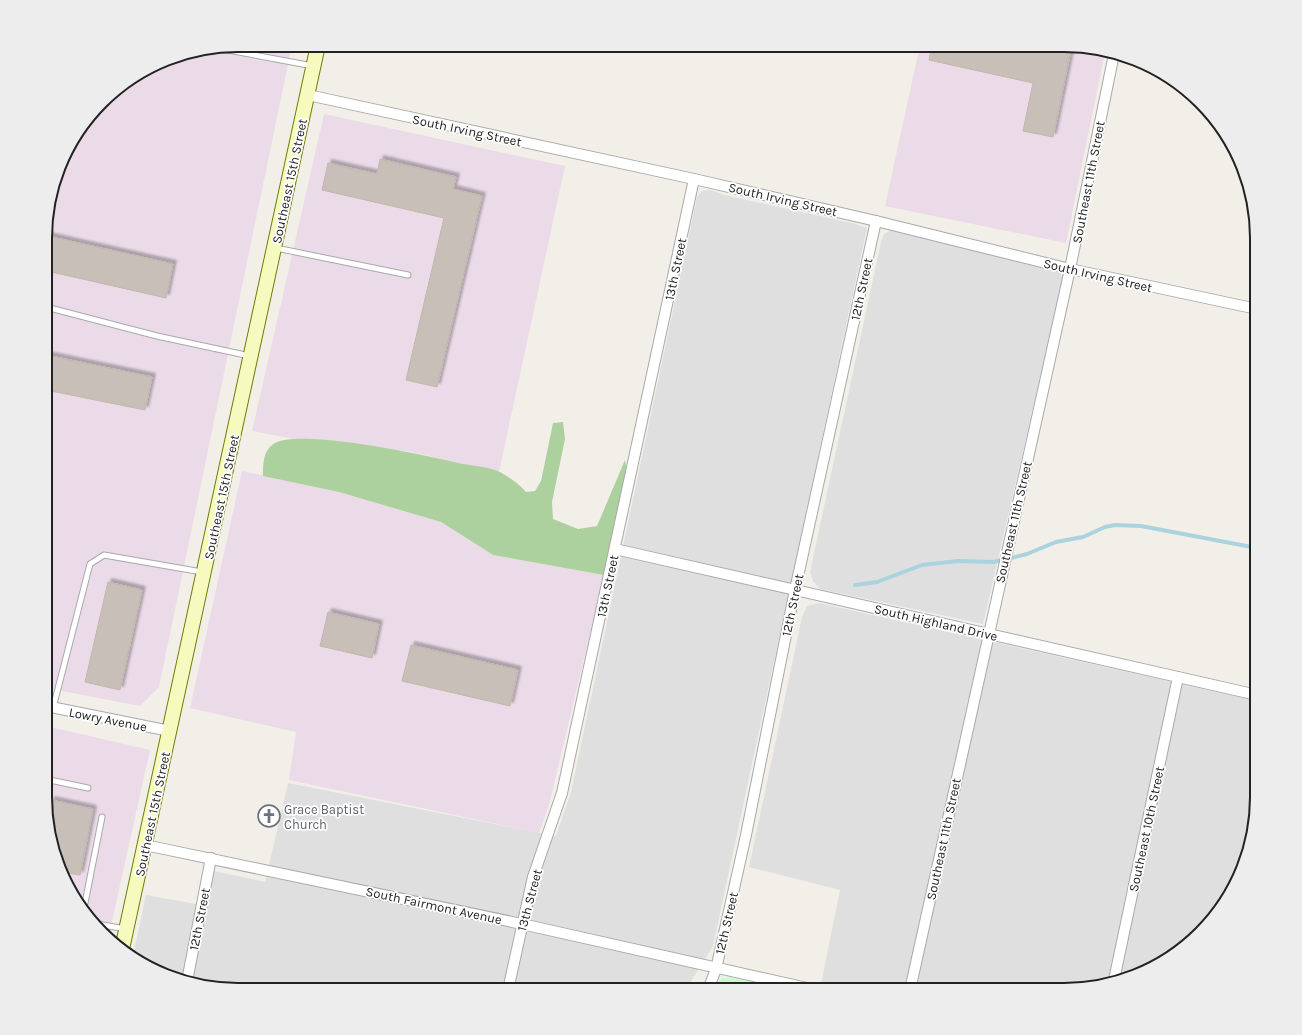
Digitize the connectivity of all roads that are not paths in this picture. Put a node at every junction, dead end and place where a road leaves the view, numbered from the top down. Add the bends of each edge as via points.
1 (239, 52) edge
2 (317, 52) edge
3 (1113, 58) edge
4 (314, 66) junction
5 (308, 96) junction
6 (694, 179) junction
7 (876, 221) junction
8 (275, 248) junction
9 (1070, 269) junction
10 (408, 275) dead end
11 (1250, 308) edge
12 (52, 309) edge
13 (251, 356) junction
14 (615, 549) junction
15 (204, 572) junction
16 (795, 590) junction
17 (988, 634) junction
18 (1178, 677) junction
19 (1250, 693) edge
20 (52, 697) edge
21 (52, 708) edge
22 (170, 731) junction
23 (52, 780) edge
24 (88, 788) dead end
25 (102, 817) dead end
26 (145, 845) junction
27 (211, 858) junction
28 (85, 903) edge
29 (522, 924) junction
30 (104, 925) edge
31 (127, 929) junction
32 (123, 944) edge
33 (716, 969) junction
34 (188, 976) edge
35 (1115, 976) edge
36 (509, 983) edge
37 (711, 983) edge
38 (783, 983) edge
39 (912, 983) edge

1 - 4 lane
2 - 4 main road, Southeast 15th Street
3 - 9 street, Southeast 11th Street
4 - 5 main road, Southeast 15th Street
5 - 6 street, South Irving Street
5 - 8 main road, Southeast 15th Street
6 - 7 street, South Irving Street
6 - 14 street, 13th Street
7 - 9 street, South Irving Street
7 - 16 street, 12th Street
8 - 10 lane
8 - 13 main road, Southeast 15th Street
9 - 11 street, South Irving Street
9 - 17 street, Southeast 11th Street
12 - 13 lane via 157,336
13 - 15 main road, Southeast 15th Street
14 - 16 street, South Highland Drive
14 - 29 street, 13th Street via 562,792 533,877
15 - 20 lane via 104,555 90,564
15 - 22 main road, Southeast 15th Street
16 - 17 street, South Highland Drive
16 - 33 street, 12th Street via 746,835
17 - 18 street, South Highland Drive
17 - 39 street, Southeast 11th Street
18 - 19 street, South Highland Drive
18 - 35 street, Southeast 10th Street
21 - 22 street, Lowry Avenue
22 - 26 main road, Southeast 15th Street
23 - 24 lane
25 - 28 lane
26 - 27 street, South Fairmont Avenue
26 - 31 main road, Southeast 15th Street
27 - 29 street, South Fairmont Avenue
27 - 34 street, 12th Street
29 - 33 street, South Fairmont Avenue
29 - 36 street, 13th Street
30 - 31 lane
31 - 32 main road, Southeast 15th Street
33 - 37 street, 12th Street
33 - 38 street, South Fairmont Avenue

